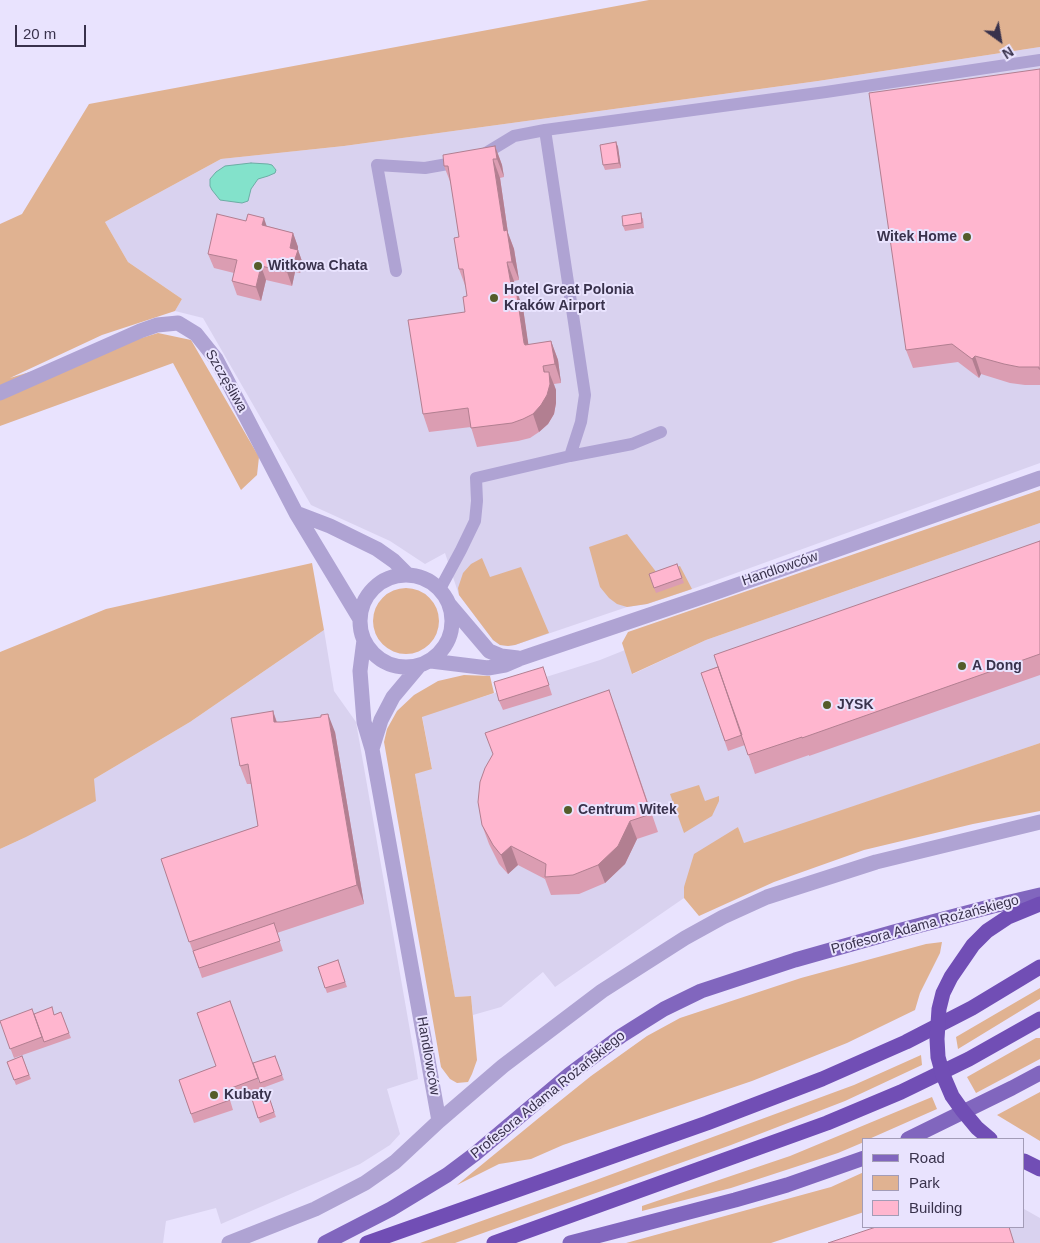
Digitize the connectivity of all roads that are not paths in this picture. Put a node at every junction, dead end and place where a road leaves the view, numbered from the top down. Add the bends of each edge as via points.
1 (1040, 60) edge
2 (545, 130) junction
3 (396, 271) dead end
4 (0, 393) edge
5 (661, 432) dead end
6 (570, 456) junction
7 (1040, 478) edge
8 (296, 513) junction
9 (408, 575) junction
10 (440, 589) junction
11 (449, 603) junction
12 (360, 619) junction
13 (364, 640) junction
14 (520, 658) junction
15 (425, 663) junction
16 (372, 749) junction
17 (1040, 822) edge
18 (1040, 895) edge
19 (1040, 904) edge
20 (1040, 967) edge
21 (1040, 1019) edge
22 (1040, 1073) edge
23 (439, 1121) junction
24 (910, 1138) edge
25 (989, 1138) edge
26 (862, 1159) edge
27 (1025, 1161) edge
28 (1040, 1169) edge
29 (229, 1243) edge
30 (325, 1243) edge
31 (367, 1243) edge
32 (494, 1243) edge
33 (570, 1243) edge

1 - 2 lane
2 - 3 lane via 514,136 477,158 425,168 377,165
2 - 6 lane via 585,395
4 - 8 street, Szczęśliwa via 140,331 178,323 196,334 216,359
5 - 6 lane via 632,444
6 - 10 lane via 476,478 475,521
7 - 14 street, Handlowców
8 - 9 street via 377,550
8 - 12 street, Szczęśliwa
9 - 10 street via 420,577
9 - 12 street via 381,583 370,593
10 - 11 street
11 - 14 street, Handlowców via 489,651
11 - 15 street via 452,629 448,641 441,652
12 - 13 street
13 - 15 street via 377,657 389,664 403,667
13 - 16 street, Handlowców via 360,671 364,722
14 - 15 street, Handlowców via 488,668
15 - 16 street, Handlowców via 393,697 380,720
16 - 23 street, Handlowców
17 - 23 street via 876,862 767,897 723,917 602,991 503,1066
18 - 30 main road, Profesora Adama Rożańskiego via 795,960 701,991 664,1009 570,1074 447,1175 392,1209
19 - 25 highway, bridge via 1008,917 973,945 951,977 939,1009 938,1057 943,1075 962,1110
20 - 31 highway via 972,1008 906,1042 822,1079
21 - 32 highway via 968,1059 835,1120
22 - 24 main road
23 - 29 street via 395,1162 365,1183
26 - 33 main road via 787,1185
27 - 28 highway

